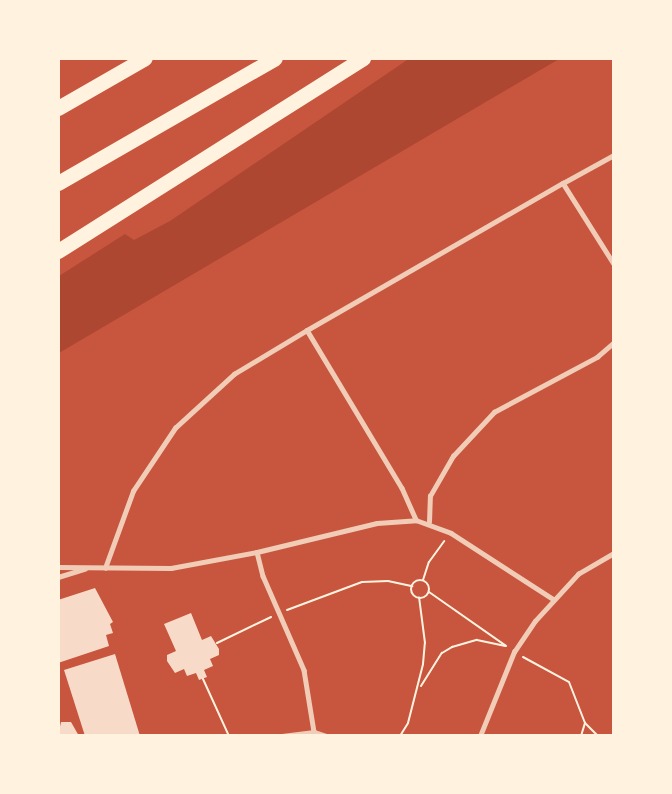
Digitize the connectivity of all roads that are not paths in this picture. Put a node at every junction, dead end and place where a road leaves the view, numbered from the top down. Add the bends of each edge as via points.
1 (145, 58) edge
2 (275, 58) edge
3 (363, 58) edge
4 (58, 108) edge
5 (614, 155) edge
6 (58, 183) edge
7 (563, 183) junction
8 (126, 207) junction
9 (58, 243) edge
10 (58, 251) edge
11 (614, 264) edge
12 (307, 330) junction
13 (614, 342) edge
14 (416, 520) junction
15 (429, 522) junction
16 (257, 552) junction
17 (614, 553) edge
18 (58, 567) edge
19 (91, 567) junction
20 (105, 568) junction
21 (58, 577) edge
22 (553, 599) junction
23 (314, 732) junction
24 (282, 735) edge
25 (326, 735) edge
26 (480, 735) edge

1 - 4 highway
2 - 6 highway
3 - 8 highway
5 - 7 lane
7 - 11 lane
7 - 12 lane
8 - 9 highway
8 - 10 highway
12 - 14 lane via 402,488
12 - 20 lane via 234,374 175,428 133,491
13 - 15 lane via 597,357 494,412 453,456 430,496
14 - 15 lane
14 - 16 lane via 377,523
15 - 22 lane
16 - 20 lane via 171,568
16 - 23 lane via 278,614 304,670
17 - 22 lane via 578,573
18 - 19 lane
19 - 20 lane
19 - 21 lane
22 - 26 lane via 514,652
23 - 24 lane
23 - 25 lane

